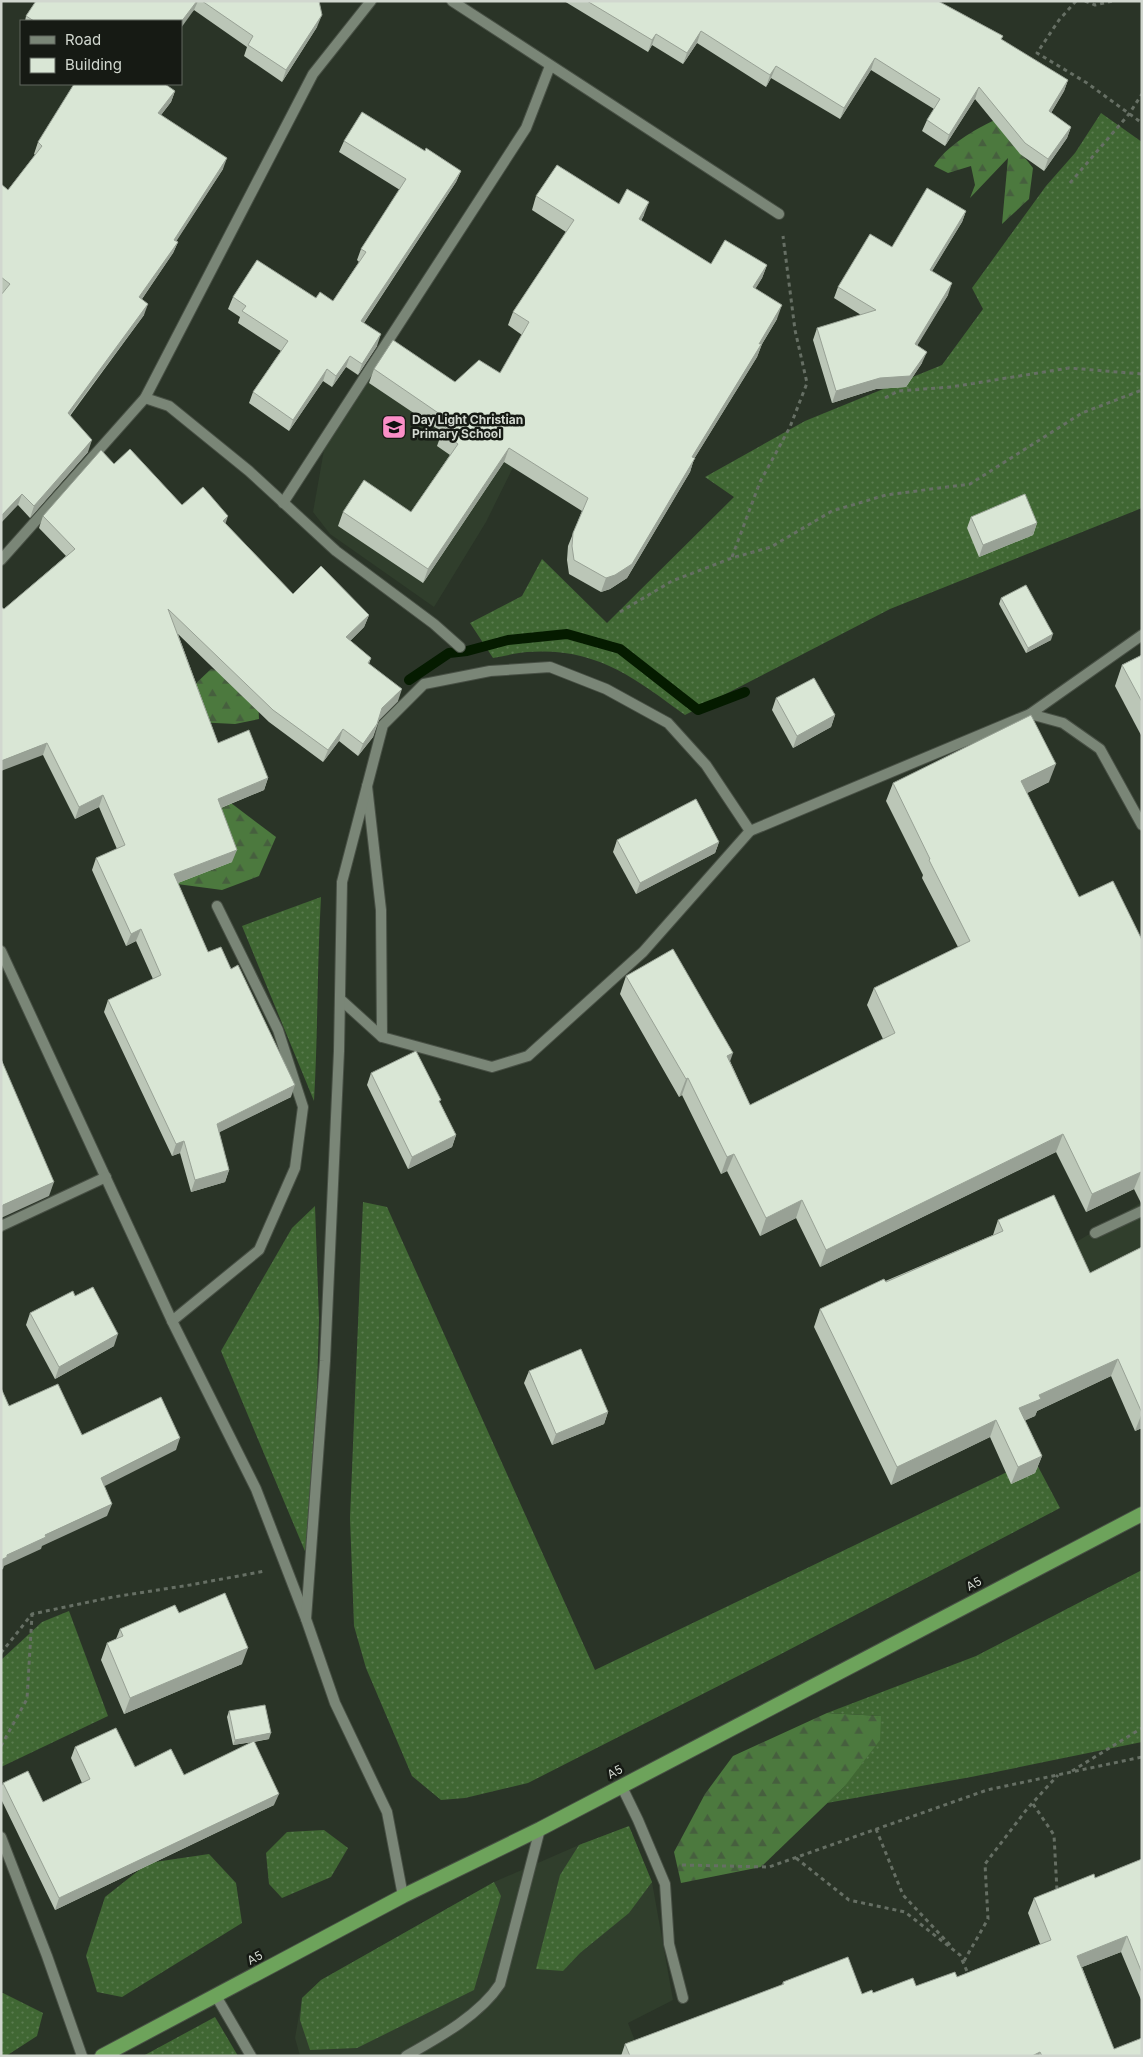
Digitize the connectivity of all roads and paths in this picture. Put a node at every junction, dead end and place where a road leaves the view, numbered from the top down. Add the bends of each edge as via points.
1 (371, 1) edge
2 (452, 1) edge
3 (1076, 1) edge
4 (1085, 1) edge
5 (1113, 1) edge
6 (550, 66) junction
7 (1142, 94) edge
8 (1130, 114) junction
9 (1142, 123) edge
10 (1070, 183) dead end
11 (778, 214) joint
12 (1142, 374) edge
13 (1142, 390) edge
14 (144, 398) junction
15 (885, 398) dead end
16 (283, 504) junction
17 (732, 558) junction
18 (1, 560) edge
19 (620, 612) dead end
20 (1142, 635) edge
21 (460, 647) dead end
22 (1030, 714) junction
23 (367, 785) junction
24 (1142, 825) edge
25 (750, 831) junction
26 (217, 906) dead end
27 (1, 951) edge
28 (340, 999) junction
29 (382, 1037) junction
30 (106, 1177) junction
31 (1142, 1211) edge
32 (1, 1226) edge
33 (1095, 1233) dead end
34 (172, 1321) junction
35 (1142, 1514) edge
36 (270, 1570) dead end
37 (32, 1614) junction
38 (306, 1619) junction
39 (1, 1653) edge
40 (1142, 1728) edge
41 (1, 1746) edge
42 (1142, 1757) edge
43 (1069, 1772) junction
44 (1058, 1775) junction
45 (621, 1785) junction
46 (1033, 1804) junction
47 (540, 1829) junction
48 (876, 1829) junction
49 (1, 1837) edge
50 (796, 1858) junction
51 (681, 1865) dead end
52 (1057, 1895) edge
53 (404, 1896) junction
54 (960, 1955) junction
55 (964, 1962) junction
56 (970, 1979) edge
57 (216, 1996) junction
58 (684, 1998) dead end
59 (82, 2056) edge
60 (102, 2056) edge
61 (250, 2056) edge
62 (406, 2056) edge

1 - 14 street via 313,74
2 - 6 street
3 - 8 path via 1037,53
4 - 5 path via 1095,5
6 - 11 street
6 - 16 street via 526,128
7 - 8 path
8 - 9 path
8 - 10 path
11 - 17 path via 806,383 790,427 760,482
12 - 15 path via 1069,368 951,387 898,391
13 - 17 path via 1082,414 970,484 886,495 832,511 772,547
14 - 16 street via 169,406 249,471
14 - 18 street
16 - 21 street via 336,551
17 - 19 path via 672,581
20 - 22 street
22 - 24 street via 1063,723 1100,749
22 - 25 street
23 - 25 street via 383,725 424,684 490,671 550,667 606,689 668,723 706,765
23 - 28 street via 342,882
23 - 29 street via 380,910
25 - 29 street via 643,952 528,1056 492,1067
26 - 34 street via 278,1030 303,1107 295,1168 259,1250
27 - 30 street
28 - 29 street
28 - 38 street via 325,1361
30 - 32 street
30 - 34 street
31 - 33 street
34 - 38 street via 256,1489
35 - 45 highway, A5 / A5
36 - 37 path
37 - 39 path
37 - 41 path via 27,1699
38 - 53 street via 335,1703 387,1812
40 - 43 path
42 - 43 path
43 - 44 path
44 - 46 path
44 - 48 path via 987,1790
45 - 47 highway, A5 / A5
45 - 58 street via 665,1884 669,1944
46 - 52 path via 1054,1835
46 - 55 path via 986,1864 988,1919
47 - 53 highway, A5 / A5
47 - 62 street via 500,1984 490,1998 438,2037
48 - 50 path
48 - 54 path via 903,1895
49 - 59 street
50 - 51 path via 769,1867
50 - 54 path via 849,1900 905,1912
53 - 57 highway, A5 / A5
54 - 55 path
55 - 56 path
57 - 60 highway, A5 / A5
57 - 61 street

